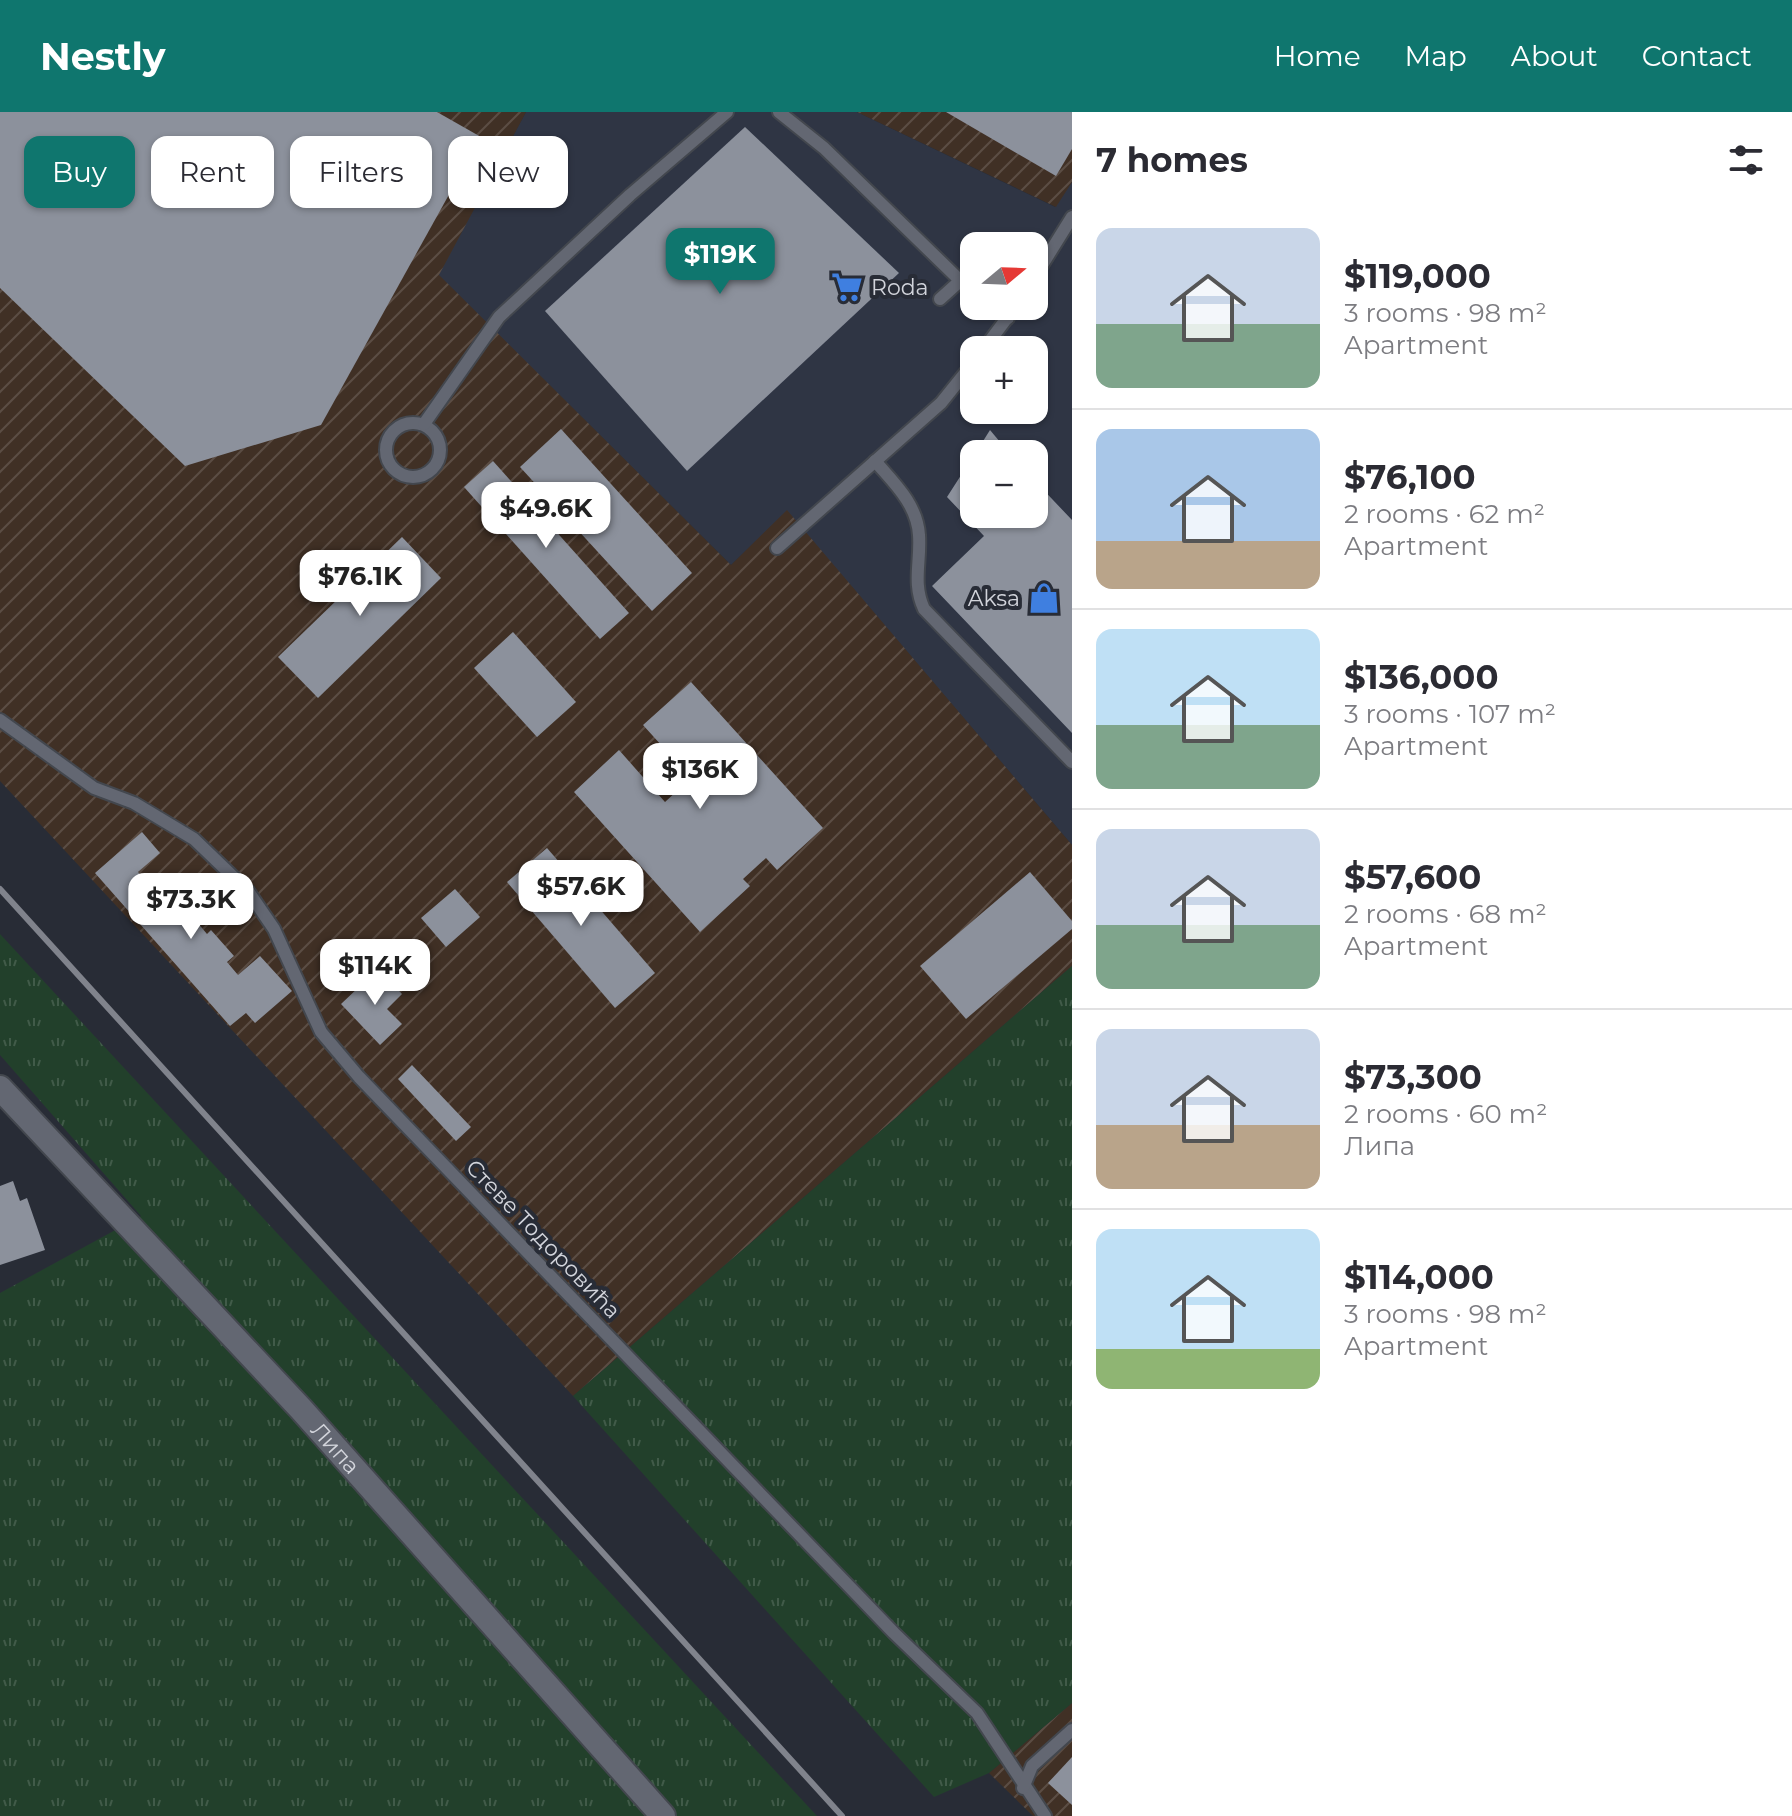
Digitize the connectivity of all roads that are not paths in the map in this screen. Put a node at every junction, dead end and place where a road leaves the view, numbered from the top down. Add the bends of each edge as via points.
1 (727, 112) edge
2 (779, 112) edge
3 (1072, 217) edge
4 (1048, 256) edge
5 (960, 281) joint
6 (940, 299) dead end
7 (1006, 320) edge
8 (994, 336) edge
9 (960, 379) edge
10 (424, 424) junction
11 (875, 461) junction
12 (777, 548) dead end
13 (0, 720) edge
14 (1072, 762) edge
15 (0, 1088) edge
16 (1072, 1730) edge
17 (1023, 1788) junction
18 (663, 1816) edge
19 (1045, 1816) edge

1 - 10 lane via 499,317
2 - 5 lane via 824,148
3 - 4 lane
5 - 6 lane
7 - 8 lane
9 - 11 lane
10 - 10 lane via 401,425 387,443 387,458 403,475 418,476 437,463 439,440
11 - 12 lane
11 - 14 lane via 915,515 916,589 924,609
13 - 17 lane, Стеве Тодоровића via 94,788 134,803 194,839 248,891 274,929 321,1032 359,1077 977,1713
15 - 18 street, Липа via 301,1409
16 - 17 lane via 1032,1766
17 - 19 lane, Стеве Тодоровића

